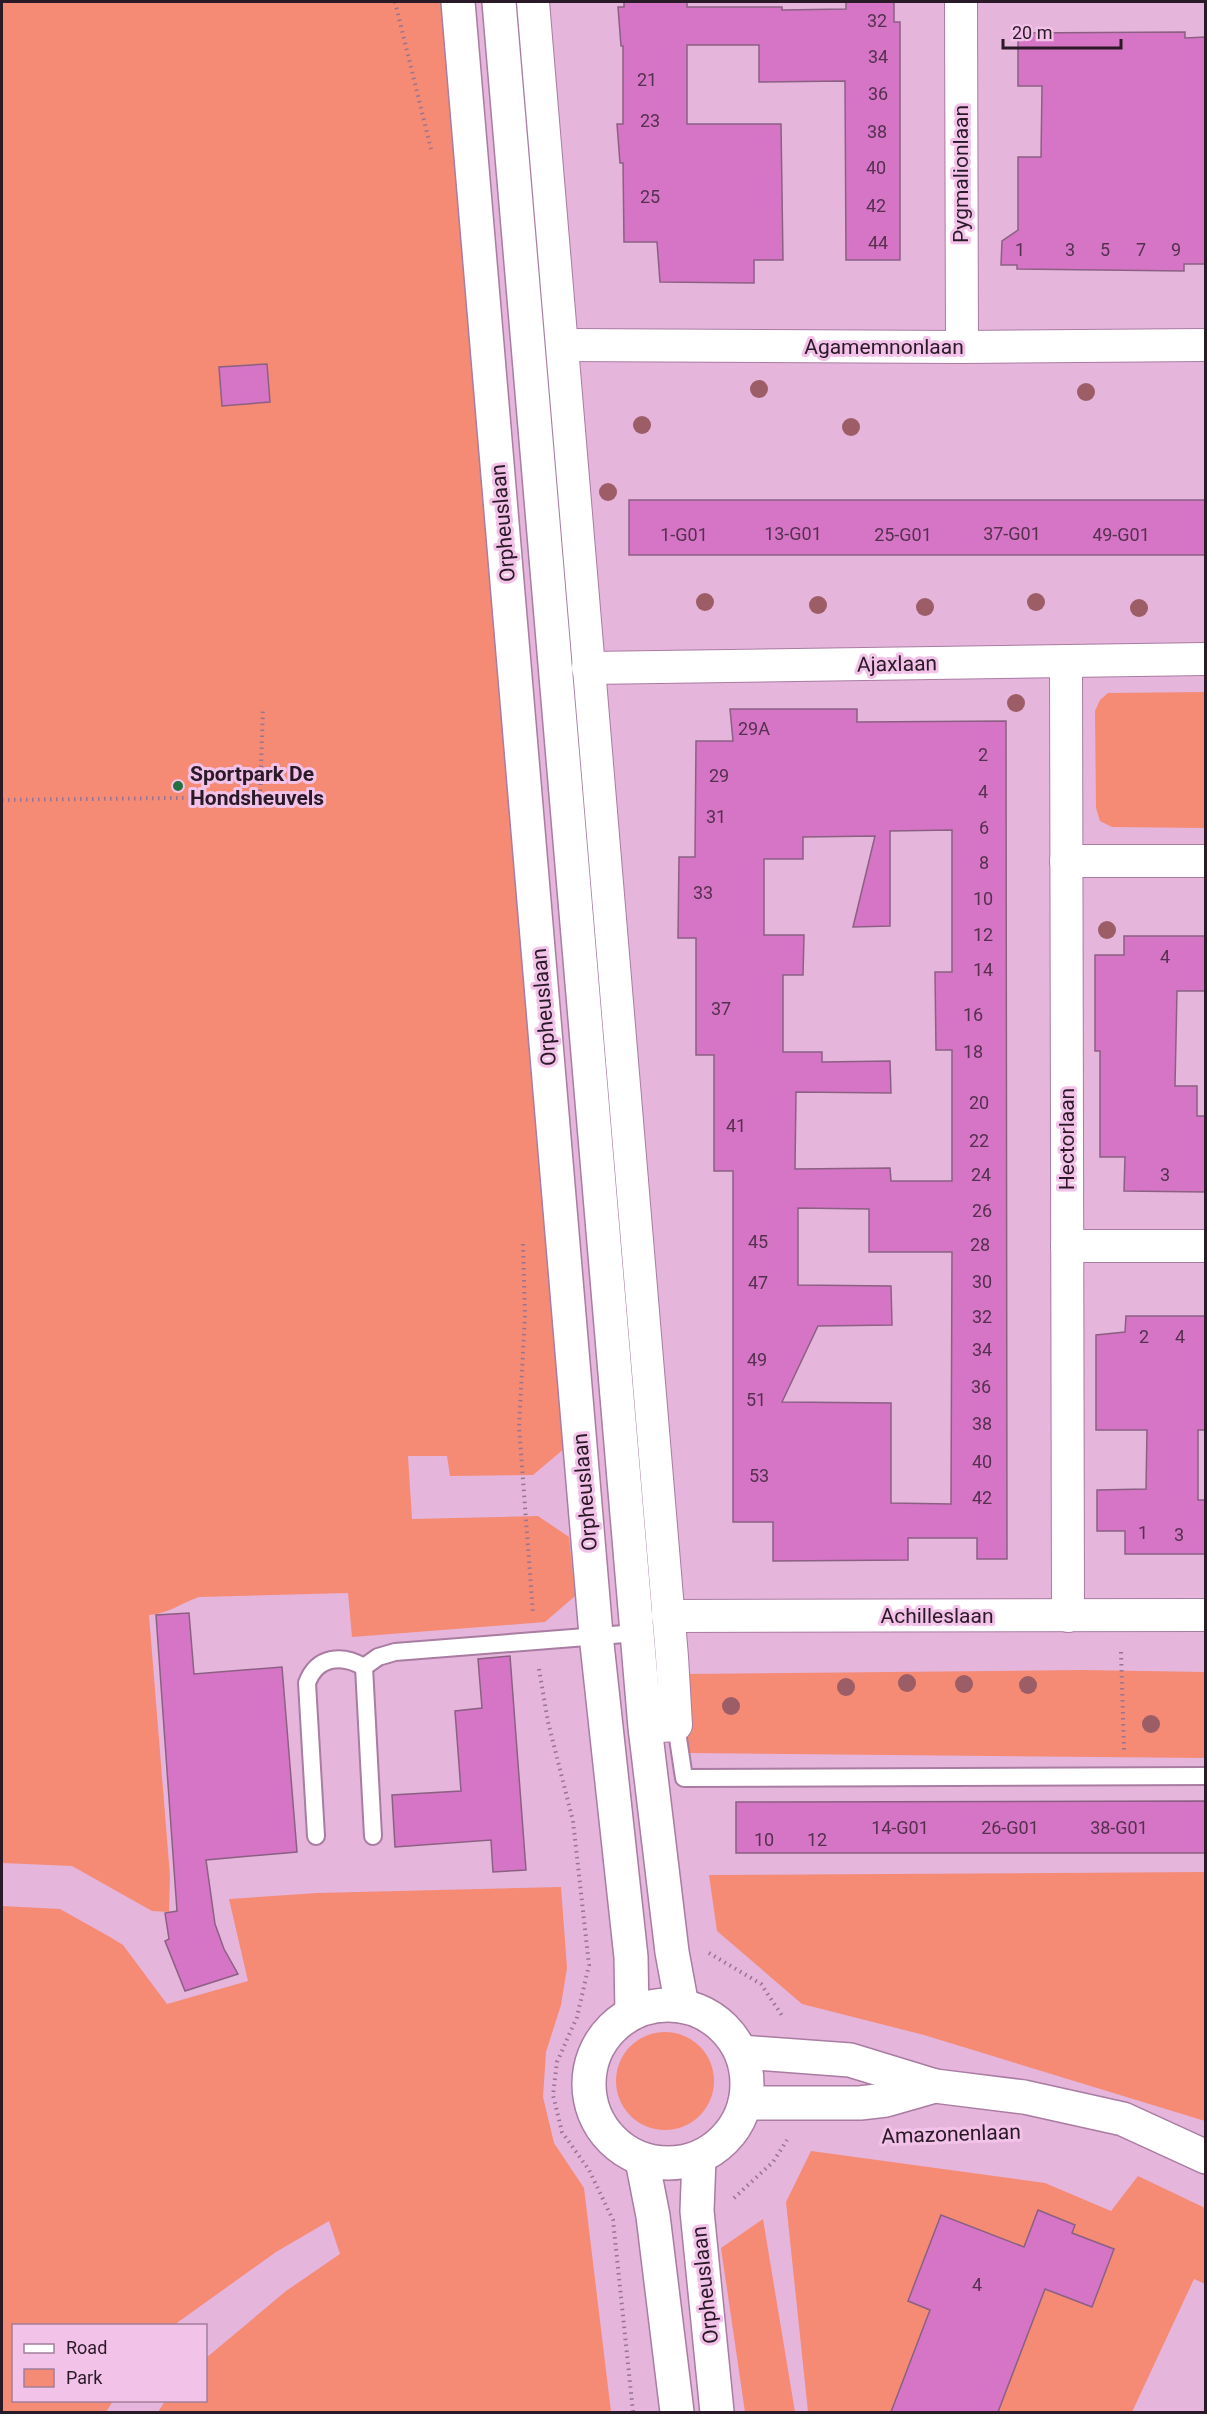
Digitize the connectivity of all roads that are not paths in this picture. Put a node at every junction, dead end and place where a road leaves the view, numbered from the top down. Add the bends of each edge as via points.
1 (458, 2) edge
2 (499, 2) edge
3 (533, 2) edge
4 (961, 2) edge
5 (563, 345) junction
6 (1206, 345) edge
7 (962, 347) junction
8 (1206, 659) edge
9 (1066, 663) junction
10 (588, 668) junction
11 (1066, 861) junction
12 (1206, 861) edge
13 (1067, 1246) junction
14 (1206, 1246) edge
15 (1206, 1615) edge
16 (668, 1616) junction
17 (1068, 1616) junction
18 (637, 1633) junction
19 (596, 1635) junction
20 (364, 1667) junction
21 (660, 1726) junction
22 (1206, 1776) edge
23 (316, 1836) dead end
24 (373, 1836) dead end
25 (682, 2006) junction
26 (632, 2013) junction
27 (741, 2052) junction
28 (935, 2086) junction
29 (745, 2103) junction
30 (1206, 2157) edge
31 (699, 2158) junction
32 (642, 2160) junction
33 (677, 2412) edge
34 (717, 2412) edge

1 - 19 main road, Orpheuslaan
2 - 18 main road, Orpheuslaan
3 - 5 street, Orpheuslaan
4 - 7 street, Pygmalionlaan
5 - 7 street, Agamemnonlaan
5 - 10 street, Orpheuslaan
6 - 7 street, Agamemnonlaan
8 - 9 street, Ajaxlaan
9 - 10 street, Ajaxlaan
9 - 11 street, Hectorlaan
10 - 16 street, Orpheuslaan
11 - 12 street
11 - 13 street, Hectorlaan
13 - 14 street
13 - 17 street, Hectorlaan
15 - 17 street, Achilleslaan
16 - 17 street, Achilleslaan
16 - 21 street, Orpheuslaan
18 - 19 lane
18 - 21 main road, Orpheuslaan
19 - 20 lane via 395,1652
19 - 26 main road, Orpheuslaan via 631,1957
20 - 23 lane via 339,1658 321,1662 307,1683
20 - 24 lane
21 - 22 lane via 684,1778
21 - 25 main road, Orpheuslaan via 672,1952
25 - 26 main road via 657,2005
25 - 27 main road via 707,2014
26 - 32 main road via 613,2026 599,2044 591,2066 589,2089 604,2133 621,2149
27 - 28 main road, Amazonenlaan via 798,2054 871,2064
27 - 29 main road via 747,2077
28 - 29 main road, Amazonenlaan via 860,2103
28 - 30 main road, Amazonenlaan via 1024,2097 1123,2119
29 - 31 main road via 729,2136
31 - 32 main road via 671,2164
31 - 34 main road, Orpheuslaan via 697,2211
32 - 33 main road, Orpheuslaan via 653,2216

